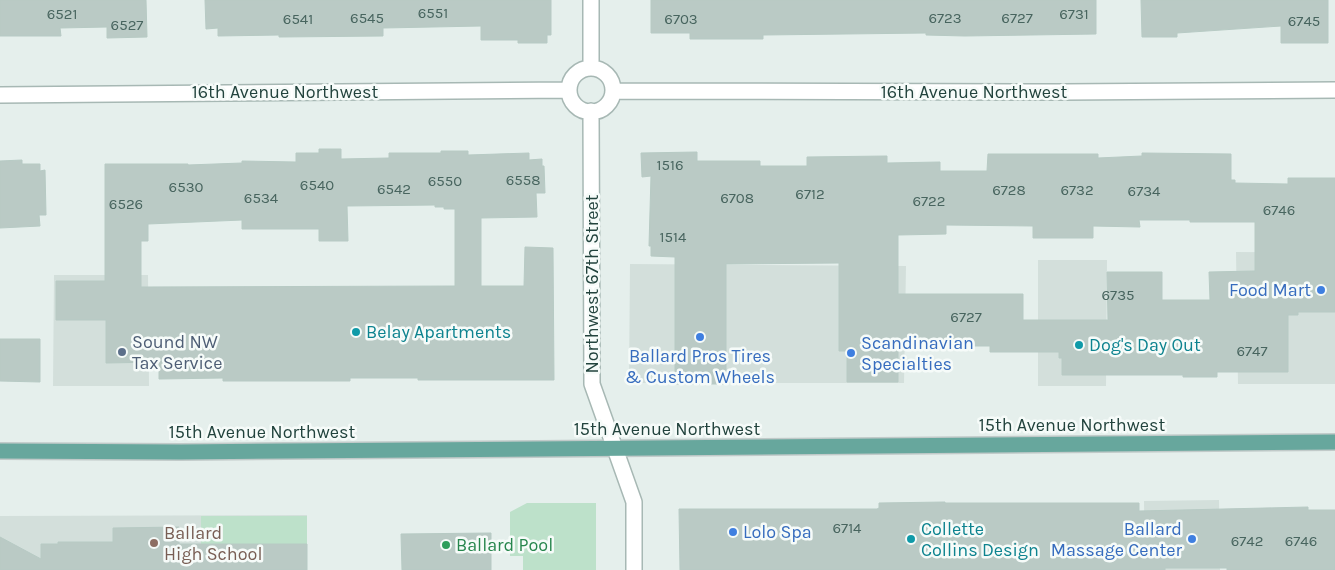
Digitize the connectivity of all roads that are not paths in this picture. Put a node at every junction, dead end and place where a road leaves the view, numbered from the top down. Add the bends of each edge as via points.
1 (591, 0) edge
2 (591, 68) junction
3 (569, 90) junction
4 (1335, 90) edge
5 (613, 91) junction
6 (0, 95) edge
7 (591, 112) junction
8 (1335, 442) edge
9 (615, 448) junction
10 (1, 450) edge
11 (634, 570) edge

1 - 2 street
2 - 3 street via 574,76
2 - 5 street via 608,75
3 - 6 street, 16th Avenue Northwest
3 - 7 street via 574,104
4 - 5 street, 16th Avenue Northwest
5 - 7 street via 606,106
7 - 9 street, Northwest 67th Street via 592,384
8 - 9 main road, 15th Avenue Northwest
9 - 10 main road, 15th Avenue Northwest via 191,452
9 - 11 street, Northwest 67th Street via 634,502

